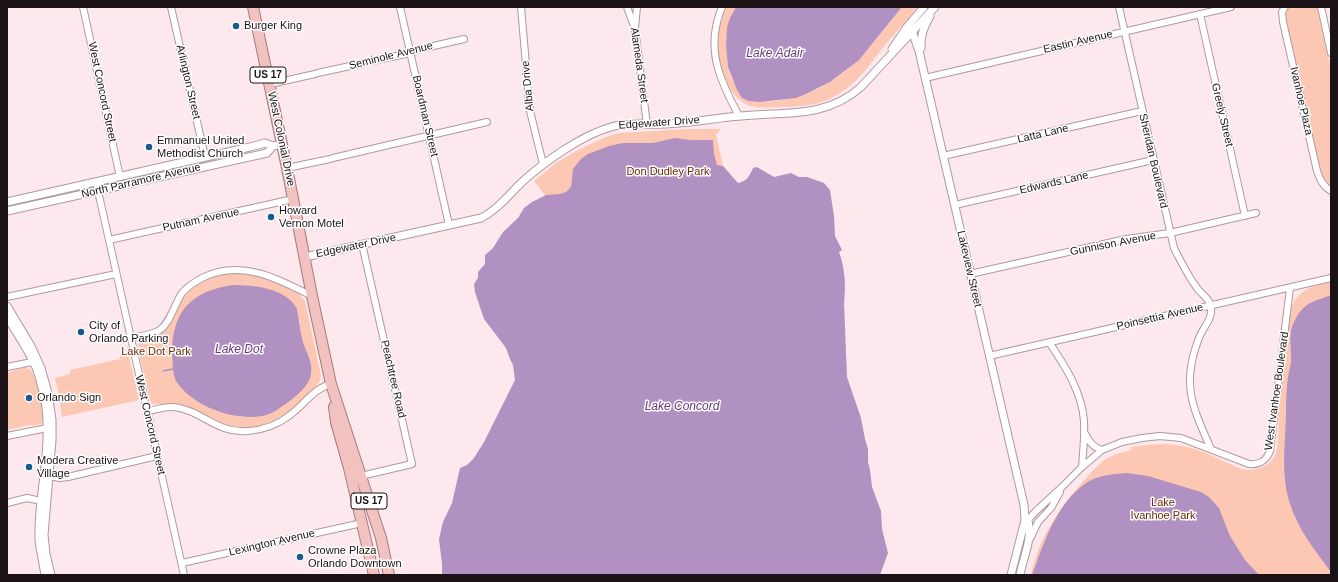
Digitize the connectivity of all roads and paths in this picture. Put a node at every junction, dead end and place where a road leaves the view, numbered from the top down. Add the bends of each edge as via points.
1 (83, 7) edge
2 (171, 7) edge
3 (253, 7) edge
4 (400, 7) edge
5 (521, 7) edge
6 (627, 7) edge
7 (638, 7) edge
8 (722, 7) edge
9 (924, 7) edge
10 (935, 7) edge
11 (1119, 7) edge
12 (1231, 7) edge
13 (1285, 7) edge
14 (1321, 7) edge
15 (1200, 14) junction
16 (635, 29) junction
17 (910, 30) junction
18 (1124, 31) junction
19 (464, 38) dead end
20 (1330, 44) edge
21 (410, 52) junction
22 (1331, 53) edge
23 (921, 58) junction
24 (925, 78) junction
25 (270, 84) junction
26 (1142, 112) junction
27 (739, 116) junction
28 (487, 122) dead end
29 (647, 124) junction
30 (429, 135) junction
31 (277, 145) junction
32 (943, 156) junction
33 (205, 157) junction
34 (1153, 160) junction
35 (543, 164) junction
36 (287, 168) junction
37 (120, 177) junction
38 (96, 182) junction
39 (98, 191) junction
40 (1331, 191) edge
41 (293, 200) junction
42 (7, 202) edge
43 (954, 205) junction
44 (7, 211) edge
45 (1256, 213) dead end
46 (1245, 216) junction
47 (449, 225) junction
48 (1170, 233) junction
49 (109, 240) junction
50 (362, 244) junction
51 (305, 257) junction
52 (116, 274) junction
53 (970, 274) junction
54 (1331, 278) edge
55 (1290, 288) junction
56 (312, 296) junction
57 (7, 297) edge
58 (1211, 305) junction
59 (7, 306) edge
60 (7, 317) edge
61 (131, 338) junction
62 (1049, 342) junction
63 (989, 356) junction
64 (35, 362) junction
65 (7, 367) edge
66 (332, 387) junction
67 (147, 411) junction
68 (47, 428) junction
69 (1084, 431) junction
70 (7, 436) edge
71 (52, 445) junction
72 (1211, 449) junction
73 (1102, 450) junction
74 (157, 456) junction
75 (45, 463) junction
76 (1082, 467) junction
77 (49, 476) junction
78 (361, 476) junction
79 (1062, 487) junction
80 (41, 501) junction
81 (7, 503) edge
82 (1026, 517) junction
83 (362, 522) junction
84 (1027, 548) junction
85 (182, 563) junction
86 (45, 575) edge
87 (51, 575) edge
88 (184, 575) edge
89 (374, 575) edge
90 (390, 575) edge
91 (1011, 575) edge
92 (1020, 575) edge

1 - 37 street, West Concord Street
2 - 33 street, Arlington Street
3 - 25 highway, West Colonial Drive / US 17
4 - 21 street, Boardman Street
5 - 35 street, Alba Drive via 530,111
6 - 16 street, Alameda Street
7 - 16 street
8 - 27 street via 715,30 716,60 720,77
9 - 17 street, Edgewater Drive
10 - 17 street, Edgewater Drive
10 - 23 street via 924,27 920,42
11 - 18 street, Sheridan Boulevard
12 - 15 street, Eastin Avenue
13 - 40 street, Ivanhoe Plaza via 1282,12 1283,22 1317,171 1321,182
14 - 20 street
15 - 18 street, Eastin Avenue
15 - 46 street, Greely Street
16 - 29 street, Alameda Street
17 - 23 street, Lakeview Street via 915,37
17 - 27 street, Edgewater Drive via 857,91 841,102 807,112
18 - 24 street, Eastin Avenue
18 - 26 street, Sheridan Boulevard
19 - 21 street, Seminole Avenue
20 - 22 street
21 - 25 street, Seminole Avenue
21 - 30 street, Boardman Street
23 - 24 street, Lakeview Street
24 - 32 street, Lakeview Street
25 - 31 highway, West Colonial Drive / US 17
26 - 32 street, Latta Lane
26 - 34 street, Sheridan Boulevard
27 - 29 street, Edgewater Drive via 672,124
28 - 30 street
29 - 35 street, Edgewater Drive via 602,130
30 - 36 street
30 - 47 street, Boardman Street
31 - 33 street, North Parramore Avenue via 265,143
31 - 36 highway, West Colonial Drive / US 17
31 - 39 street, North Parramore Avenue via 267,153
32 - 43 street, Lakeview Street
33 - 37 street, North Parramore Avenue
34 - 43 street, Edwards Lane
34 - 48 street, Sheridan Boulevard
35 - 47 street, Edgewater Drive via 486,215
36 - 41 highway, West Colonial Drive / US 17
37 - 38 street, North Parramore Avenue
38 - 39 street, West Concord Street
38 - 42 street, North Parramore Avenue
39 - 44 street, North Parramore Avenue
39 - 49 street, West Concord Street
41 - 49 street, Putnam Avenue
41 - 51 highway, West Colonial Drive / US 17
43 - 53 street, Lakeview Street
45 - 46 street, Gunnison Avenue
46 - 48 street, Gunnison Avenue
47 - 50 street, Edgewater Drive
48 - 53 street, Gunnison Avenue via 1126,239
48 - 58 street, Sheridan Boulevard via 1184,268
49 - 52 street, West Concord Street
50 - 51 street, Edgewater Drive
50 - 78 street, Peachtree Road via 412,464
51 - 56 highway, West Colonial Drive / US 17
52 - 57 street
52 - 61 street, West Concord Street
53 - 63 street, Lakeview Street
54 - 55 street, Poinsettia Avenue
55 - 58 street, Poinsettia Avenue
55 - 72 street, West Ivanhoe Boulevard via 1270,451 1267,458 1256,464 1249,464
56 - 61 street via 264,274 240,270 219,272 198,280 183,292 162,328
56 - 66 highway, West Colonial Drive / US 17
58 - 62 street, Poinsettia Avenue
58 - 72 street via 1210,318 1192,356 1190,380 1195,413
59 - 64 street via 31,346
60 - 64 street
61 - 67 street, West Concord Street
62 - 63 street, Poinsettia Avenue
62 - 69 street via 1071,378 1082,409
63 - 82 street, Lakeview Street
64 - 65 street
64 - 68 street via 44,399
64 - 71 street via 48,393
66 - 67 street via 322,386 290,416 253,431 220,428 190,412 173,407
66 - 78 highway, West Colonial Drive / US 17
66 - 83 highway, West Colonial Drive / US 17 via 336,422
67 - 74 street, West Concord Street
68 - 70 street
68 - 71 street
68 - 75 street
69 - 73 street via 1090,442
69 - 76 street
71 - 77 street
72 - 73 street, West Ivanhoe Boulevard via 1181,438 1160,436 1122,442
73 - 76 street, West Ivanhoe Boulevard
74 - 77 street via 68,477
74 - 85 street, West Concord Street
75 - 77 street via 46,474
75 - 80 street
76 - 79 street, West Ivanhoe Boulevard
77 - 87 street via 44,535
78 - 90 highway, West Colonial Drive / US 17
79 - 82 street, West Ivanhoe Boulevard
79 - 84 street, West Ivanhoe Boulevard via 1051,508 1035,526
80 - 81 street via 27,498
80 - 86 street via 39,541
82 - 84 street, Lakeview Street via 1029,532
82 - 91 street, Lakeview Street
83 - 85 street, Lexington Avenue
83 - 89 highway, West Colonial Drive / US 17
84 - 92 street, Lakeview Street
85 - 88 street, West Concord Street

